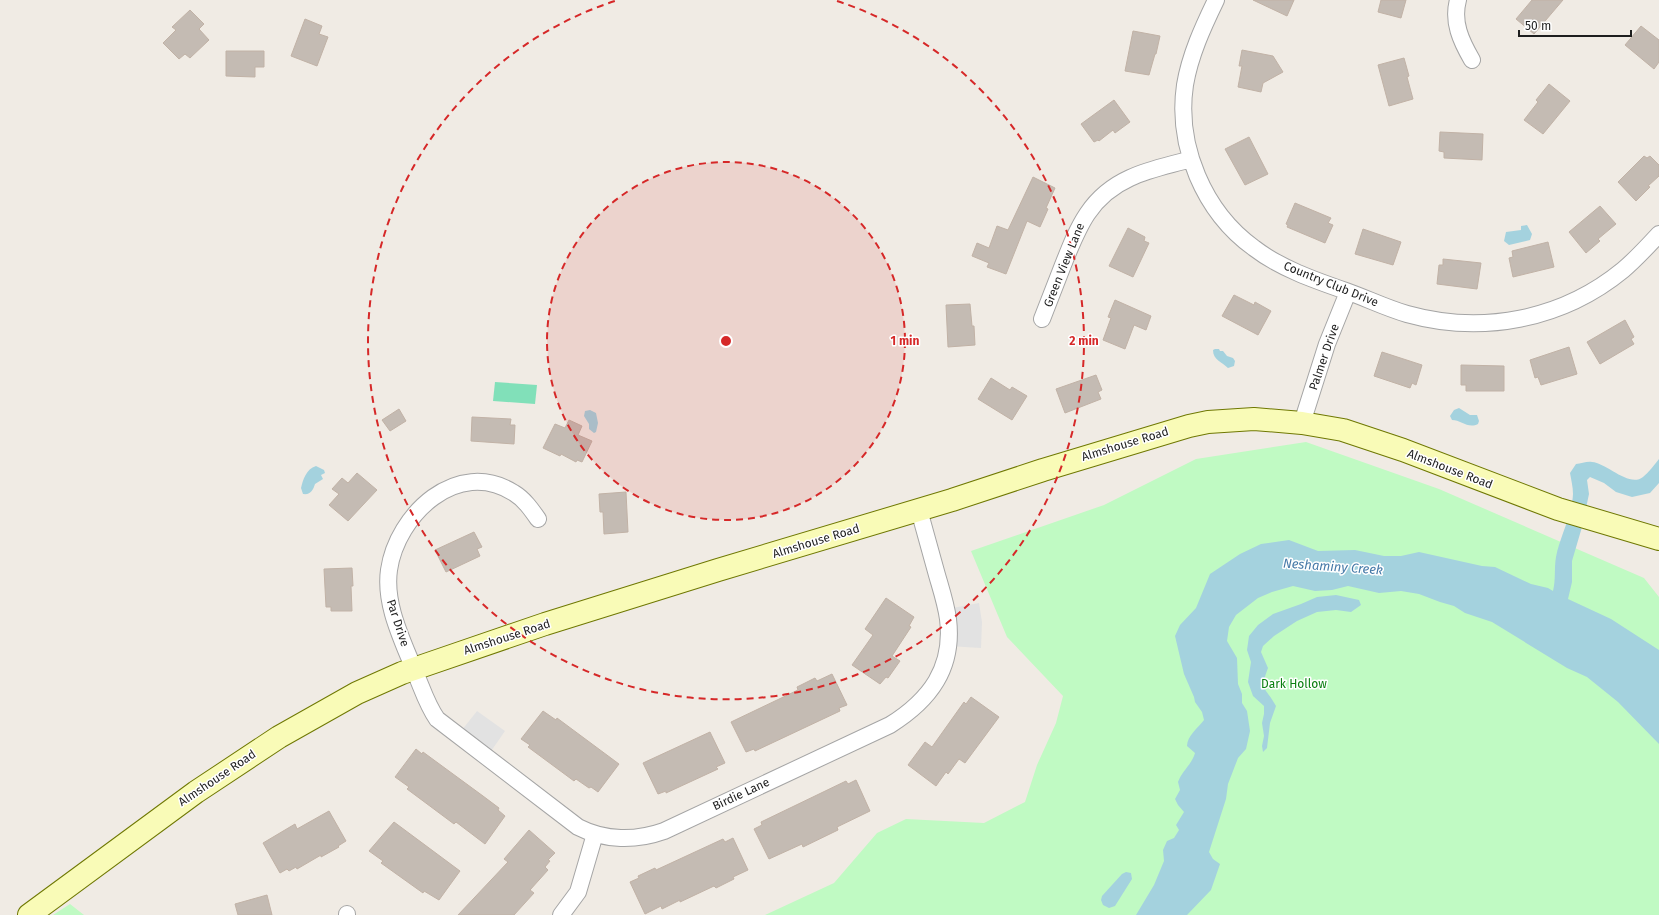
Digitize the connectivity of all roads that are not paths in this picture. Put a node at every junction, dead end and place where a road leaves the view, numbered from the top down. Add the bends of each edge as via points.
1 (1216, 0) edge
2 (1458, 0) edge
3 (1472, 60) dead end
4 (1191, 159) junction
5 (1659, 234) edge
6 (1348, 292) junction
7 (1042, 319) dead end
8 (1302, 423) junction
9 (918, 510) junction
10 (538, 519) dead end
11 (1659, 539) edge
12 (414, 669) junction
13 (595, 834) junction
14 (29, 915) edge
15 (561, 915) edge

1 - 4 street, Country Club Drive via 1199,35 1185,86 1183,108
2 - 3 street via 1457,30
4 - 6 street, Country Club Drive via 1207,196 1236,233 1274,261
4 - 7 street, Green View Lane via 1131,177 1101,196 1087,212 1077,230
5 - 6 street, Country Club Drive via 1630,264 1592,292 1560,308 1513,321 1440,321 1406,314
6 - 8 street, Palmer Drive via 1327,344
8 - 9 main road, Almshouse Road via 1235,419 1189,426
8 - 11 main road, Almshouse Road via 1343,430 1403,450 1538,502
9 - 12 main road, Almshouse Road via 545,624
9 - 13 street, Birdie Lane via 945,603 949,630 947,654 930,692 906,715 890,725 664,830 635,837
10 - 12 street, Par Drive via 526,503 513,492 484,482 458,485 441,492 410,518 393,551 388,580 392,611
12 - 13 street, Birdie Lane via 430,707 441,722 572,823
12 - 14 main road, Almshouse Road via 357,693 279,736 196,792
13 - 15 street via 578,892

